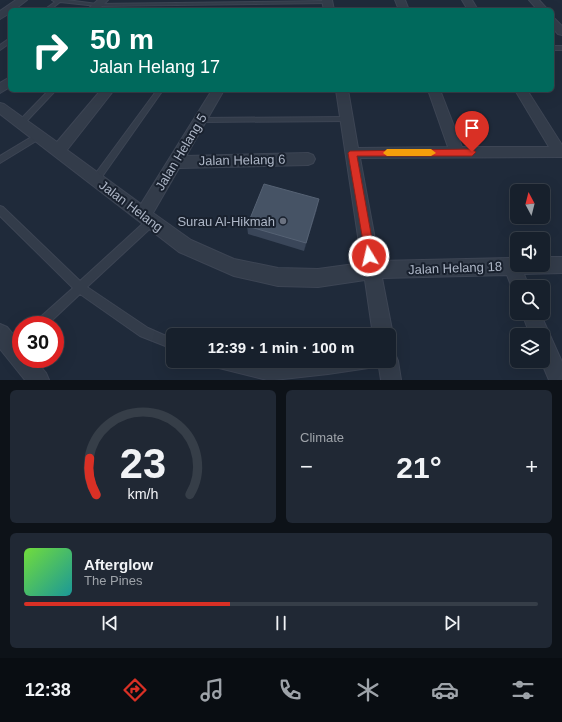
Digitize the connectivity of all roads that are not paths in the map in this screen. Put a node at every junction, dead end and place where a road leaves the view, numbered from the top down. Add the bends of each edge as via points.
1 (22, 0) edge
2 (58, 0) edge
3 (534, 0) edge
4 (229, 2) edge
5 (328, 4) edge
6 (98, 5) edge
7 (11, 8) edge
8 (49, 8) edge
9 (541, 8) edge
10 (554, 23) edge
11 (562, 32) edge
12 (8, 42) edge
13 (0, 48) edge
14 (51, 92) edge
15 (106, 92) edge
16 (159, 92) edge
17 (217, 92) edge
18 (342, 92) edge
19 (435, 92) edge
20 (522, 92) edge
21 (0, 107) edge
22 (347, 119) junction
23 (200, 120) junction
24 (21, 123) junction
25 (38, 136) junction
26 (58, 151) junction
27 (457, 152) junction
28 (560, 152) edge
29 (353, 153) junction
30 (308, 159) dead end
31 (0, 160) edge
32 (175, 162) junction
33 (96, 179) junction
34 (0, 210) edge
35 (148, 218) junction
36 (550, 265) edge
37 (562, 265) edge
38 (510, 266) edge
39 (372, 270) junction
40 (80, 288) junction
41 (50, 316) edge
42 (382, 328) edge
43 (0, 334) edge
44 (166, 341) edge
45 (12, 346) edge
46 (550, 359) edge
47 (30, 368) edge
48 (240, 368) edge
49 (335, 368) edge
50 (389, 368) edge
51 (39, 380) edge
52 (391, 380) edge
53 (559, 380) edge

1 - 7 street
2 - 6 lane
2 - 8 lane
3 - 9 street
4 - 5 lane
4 - 6 lane
10 - 11 street
12 - 13 lane
14 - 24 lane
15 - 26 street
16 - 33 lane
17 - 23 street, Jalan Helang 5
18 - 22 street
19 - 27 street
20 - 28 street
21 - 24 street, Jalan Helang
22 - 23 lane
22 - 29 street
23 - 32 street, Jalan Helang 5
24 - 25 street, Jalan Helang
25 - 26 street, Jalan Helang
25 - 31 lane
26 - 33 street, Jalan Helang
27 - 28 street
27 - 29 street
29 - 39 street
30 - 32 street, Jalan Helang 6
32 - 35 street, Jalan Helang 5
33 - 35 street, Jalan Helang
34 - 40 lane
35 - 39 street, Jalan Helang via 185,246 234,267 263,274 318,278
35 - 40 lane
36 - 37 street, Jalan Helang 18
38 - 39 street, Jalan Helang 18
39 - 42 street
40 - 41 lane
40 - 44 lane via 144,332
43 - 45 street
46 - 53 street
47 - 51 street
48 - 49 lane via 269,375
50 - 52 street

